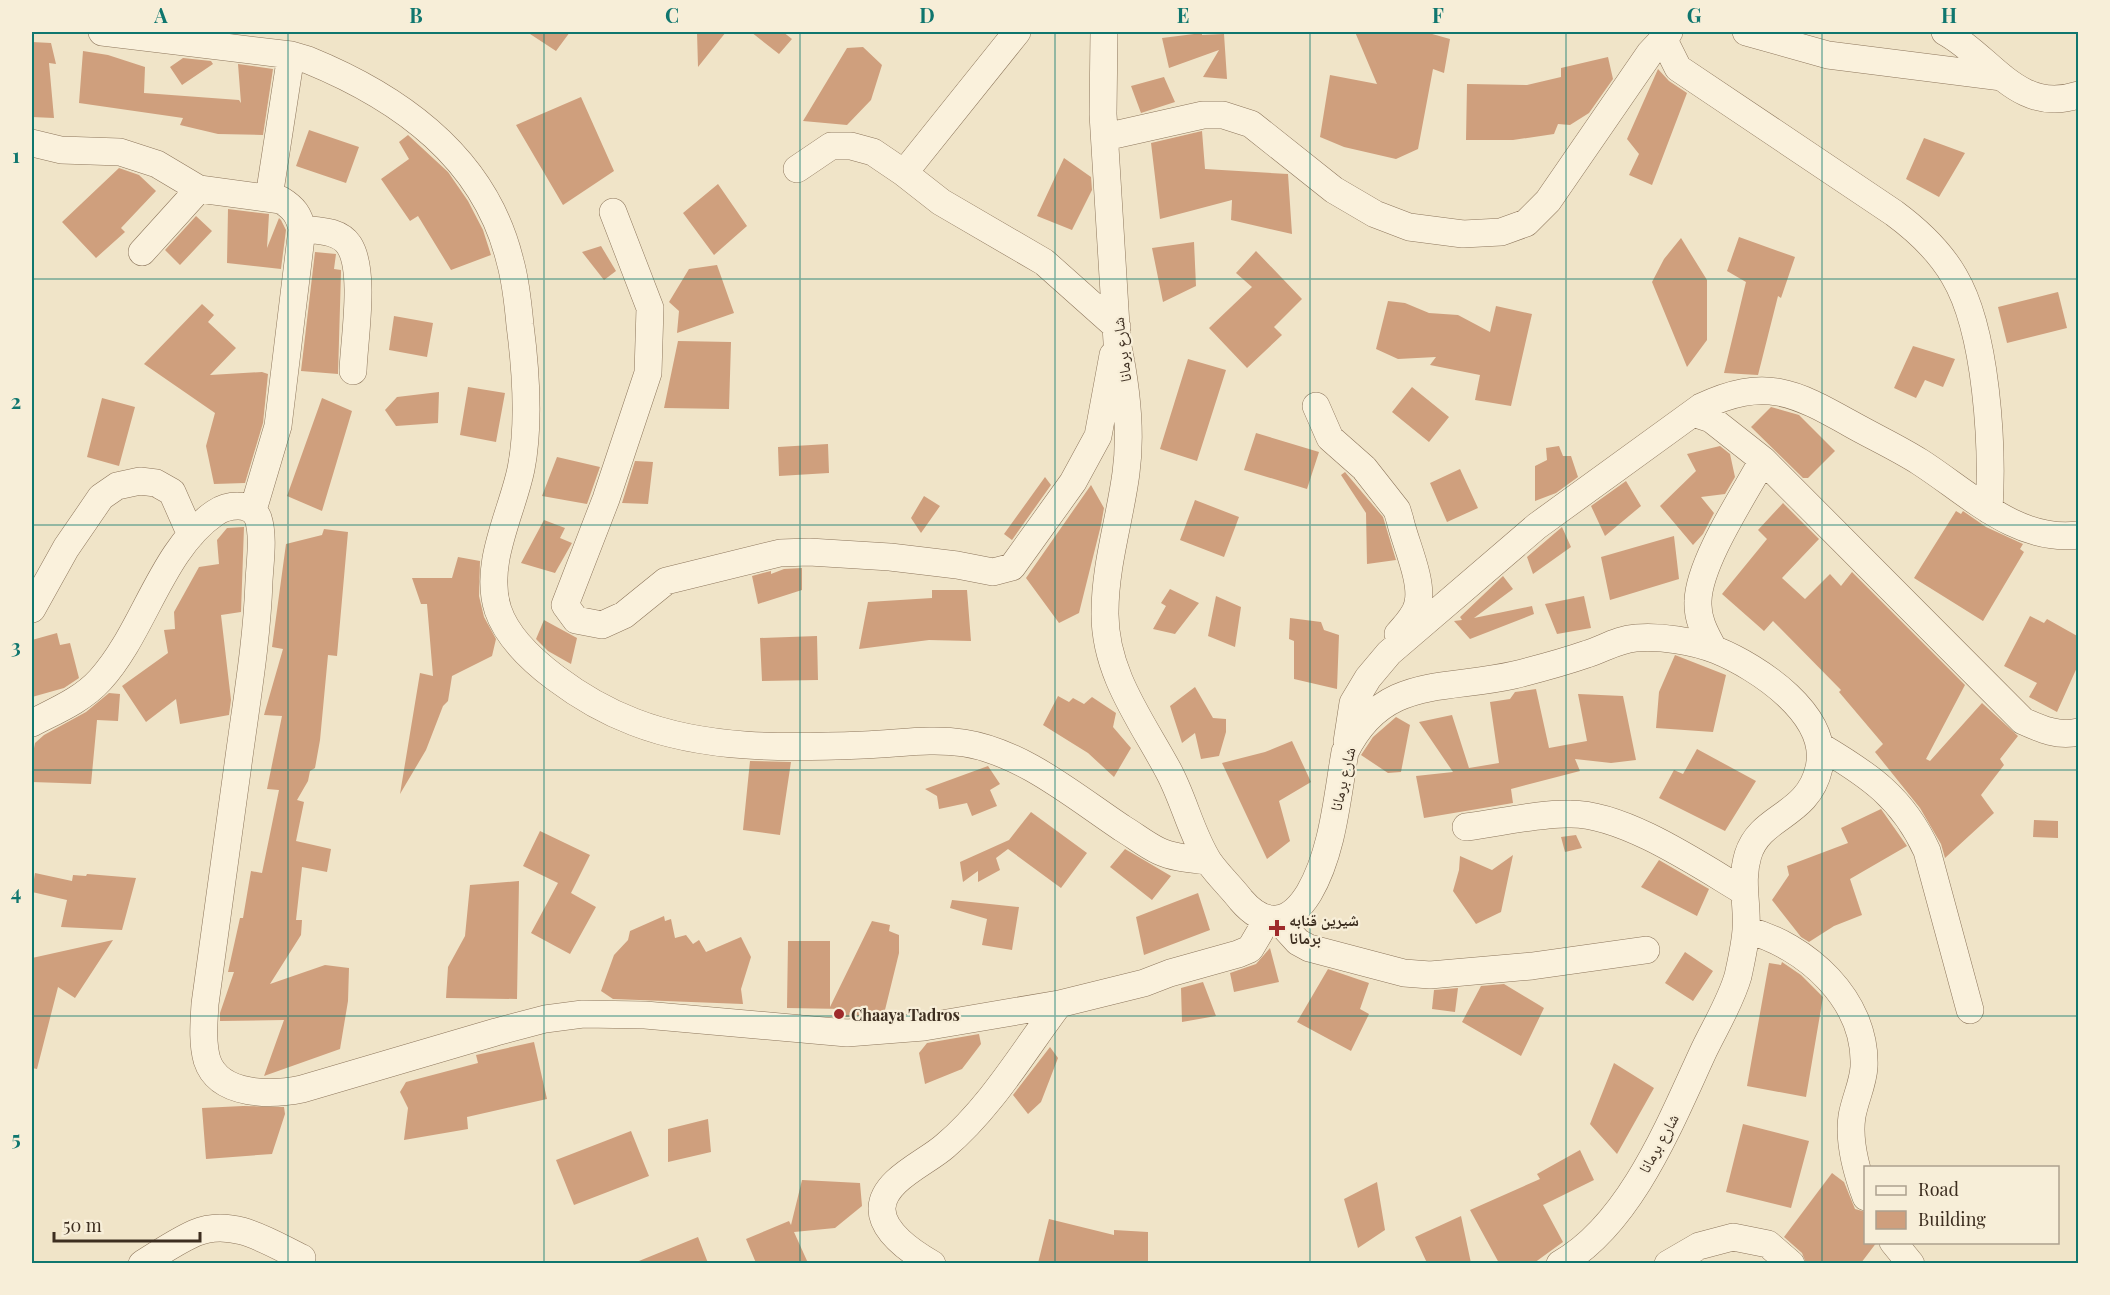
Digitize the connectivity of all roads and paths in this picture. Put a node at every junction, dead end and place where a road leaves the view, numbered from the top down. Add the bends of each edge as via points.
1 (102, 32) edge
2 (1017, 32) edge
3 (1104, 32) edge
4 (1746, 32) edge
5 (1945, 32) edge
6 (1667, 34) edge
7 (291, 55) junction
8 (2002, 77) junction
9 (2079, 95) edge
10 (1105, 137) junction
11 (32, 143) edge
12 (798, 169) dead end
13 (904, 173) junction
14 (199, 189) junction
15 (269, 197) junction
16 (613, 212) dead end
17 (302, 229) junction
18 (142, 252) dead end
19 (1117, 334) junction
20 (353, 371) dead end
21 (1316, 406) dead end
22 (1693, 413) junction
23 (1763, 460) junction
24 (254, 510) junction
25 (1989, 510) junction
26 (191, 535) junction
27 (2079, 535) edge
28 (32, 609) edge
29 (1713, 648) junction
30 (1353, 703) junction
31 (32, 723) edge
32 (2079, 732) edge
33 (1820, 746) junction
34 (1345, 752) junction
35 (1466, 827) dead end
36 (1208, 861) junction
37 (1743, 891) junction
38 (1273, 920) junction
39 (1746, 930) junction
40 (1646, 950) dead end
41 (1059, 1004) junction
42 (1970, 1010) dead end
43 (1864, 1191) edge
44 (1895, 1244) edge
45 (302, 1258) dead end
46 (142, 1263) edge
47 (932, 1263) edge
48 (1560, 1263) edge
49 (1668, 1263) edge
50 (1791, 1263) edge
51 (1911, 1263) edge

1 - 7 street
2 - 13 street
3 - 10 street, شارع برمانا
4 - 8 street via 1839,57
5 - 8 street
6 - 10 street via 1548,201 1526,223 1501,232 1463,234 1409,227 1375,214 1334,190 1251,124 1223,115 1203,115
6 - 25 street via 1666,46 1678,68 1894,213 1942,257 1967,303 1982,375 1992,462
7 - 15 street
7 - 36 street via 327,68 406,111 430,129 472,176 501,230 514,280 525,358 525,431 521,470 494,579 497,608 509,633 541,667 573,690 632,722 670,733 776,747 931,740 978,746 1033,769 1158,850
8 - 9 street via 2023,93 2044,99
10 - 19 street, شارع برمانا
11 - 14 street via 61,150 120,152 158,165
12 - 13 street via 831,146 851,146 873,152
13 - 19 street via 940,202 1044,262
14 - 15 street
14 - 18 street
15 - 17 street via 292,207 300,217
16 - 19 street via 650,308 648,373 565,605 576,620 602,625 624,615 666,581 780,553 890,557 993,572 1012,567 1073,483 1098,436
17 - 20 street via 340,237 349,245 355,261
17 - 24 street via 278,426
19 - 36 street, شارع برمانا via 1128,432 1126,472 1108,579 1106,629 1118,680 1169,772
21 - 30 street via 1330,438 1364,468 1397,510 1419,590 1418,604 1410,620 1365,665 1354,683 1350,692
22 - 23 street via 1711,419
22 - 25 street via 1723,396 1750,390 1791,394 1920,462
22 - 30 street via 1537,526 1493,563 1389,653
23 - 29 street via 1702,577 1700,618
23 - 32 street via 2023,722 2044,731 2068,735
24 - 26 street via 239,506 216,512
24 - 41 street via 260,546 256,627 204,1013 207,1060 213,1071 235,1086 279,1094 536,1022 583,1014 645,1015 847,1033 924,1027
25 - 27 street via 2051,535
26 - 28 street via 172,492 156,483 117,486 101,497 66,548
26 - 31 street via 125,647 100,681 82,696
29 - 33 street, شارع برمانا via 1741,661 1791,699 1814,728
29 - 34 street, شارع برمانا via 1658,637 1633,638 1513,675 1412,689 1379,708 1362,724
30 - 34 street
33 - 37 street, شارع برمانا via 1816,782 1806,798 1757,837 1748,854
33 - 42 street via 1865,772 1903,808 1916,827 1927,851
34 - 38 street, شارع برمانا via 1332,824 1312,886 1300,906
35 - 37 street via 1572,814 1604,820 1682,855
36 - 38 street, شارع برمانا via 1246,905
37 - 39 street, شارع برمانا
38 - 40 street via 1309,948 1404,973 1430,975 1532,966
38 - 41 street via 1250,949 1238,954
39 - 43 street via 1804,954 1828,976 1858,1029 1864,1065 1851,1129
39 - 48 street, شارع برمانا via 1737,979 1660,1144 1618,1209 1578,1254
41 - 47 street via 979,1114 945,1147 887,1191 882,1208 885,1225
44 - 51 street
45 - 46 street via 227,1227 198,1231
49 - 50 street via 1699,1246 1733,1237 1768,1244

